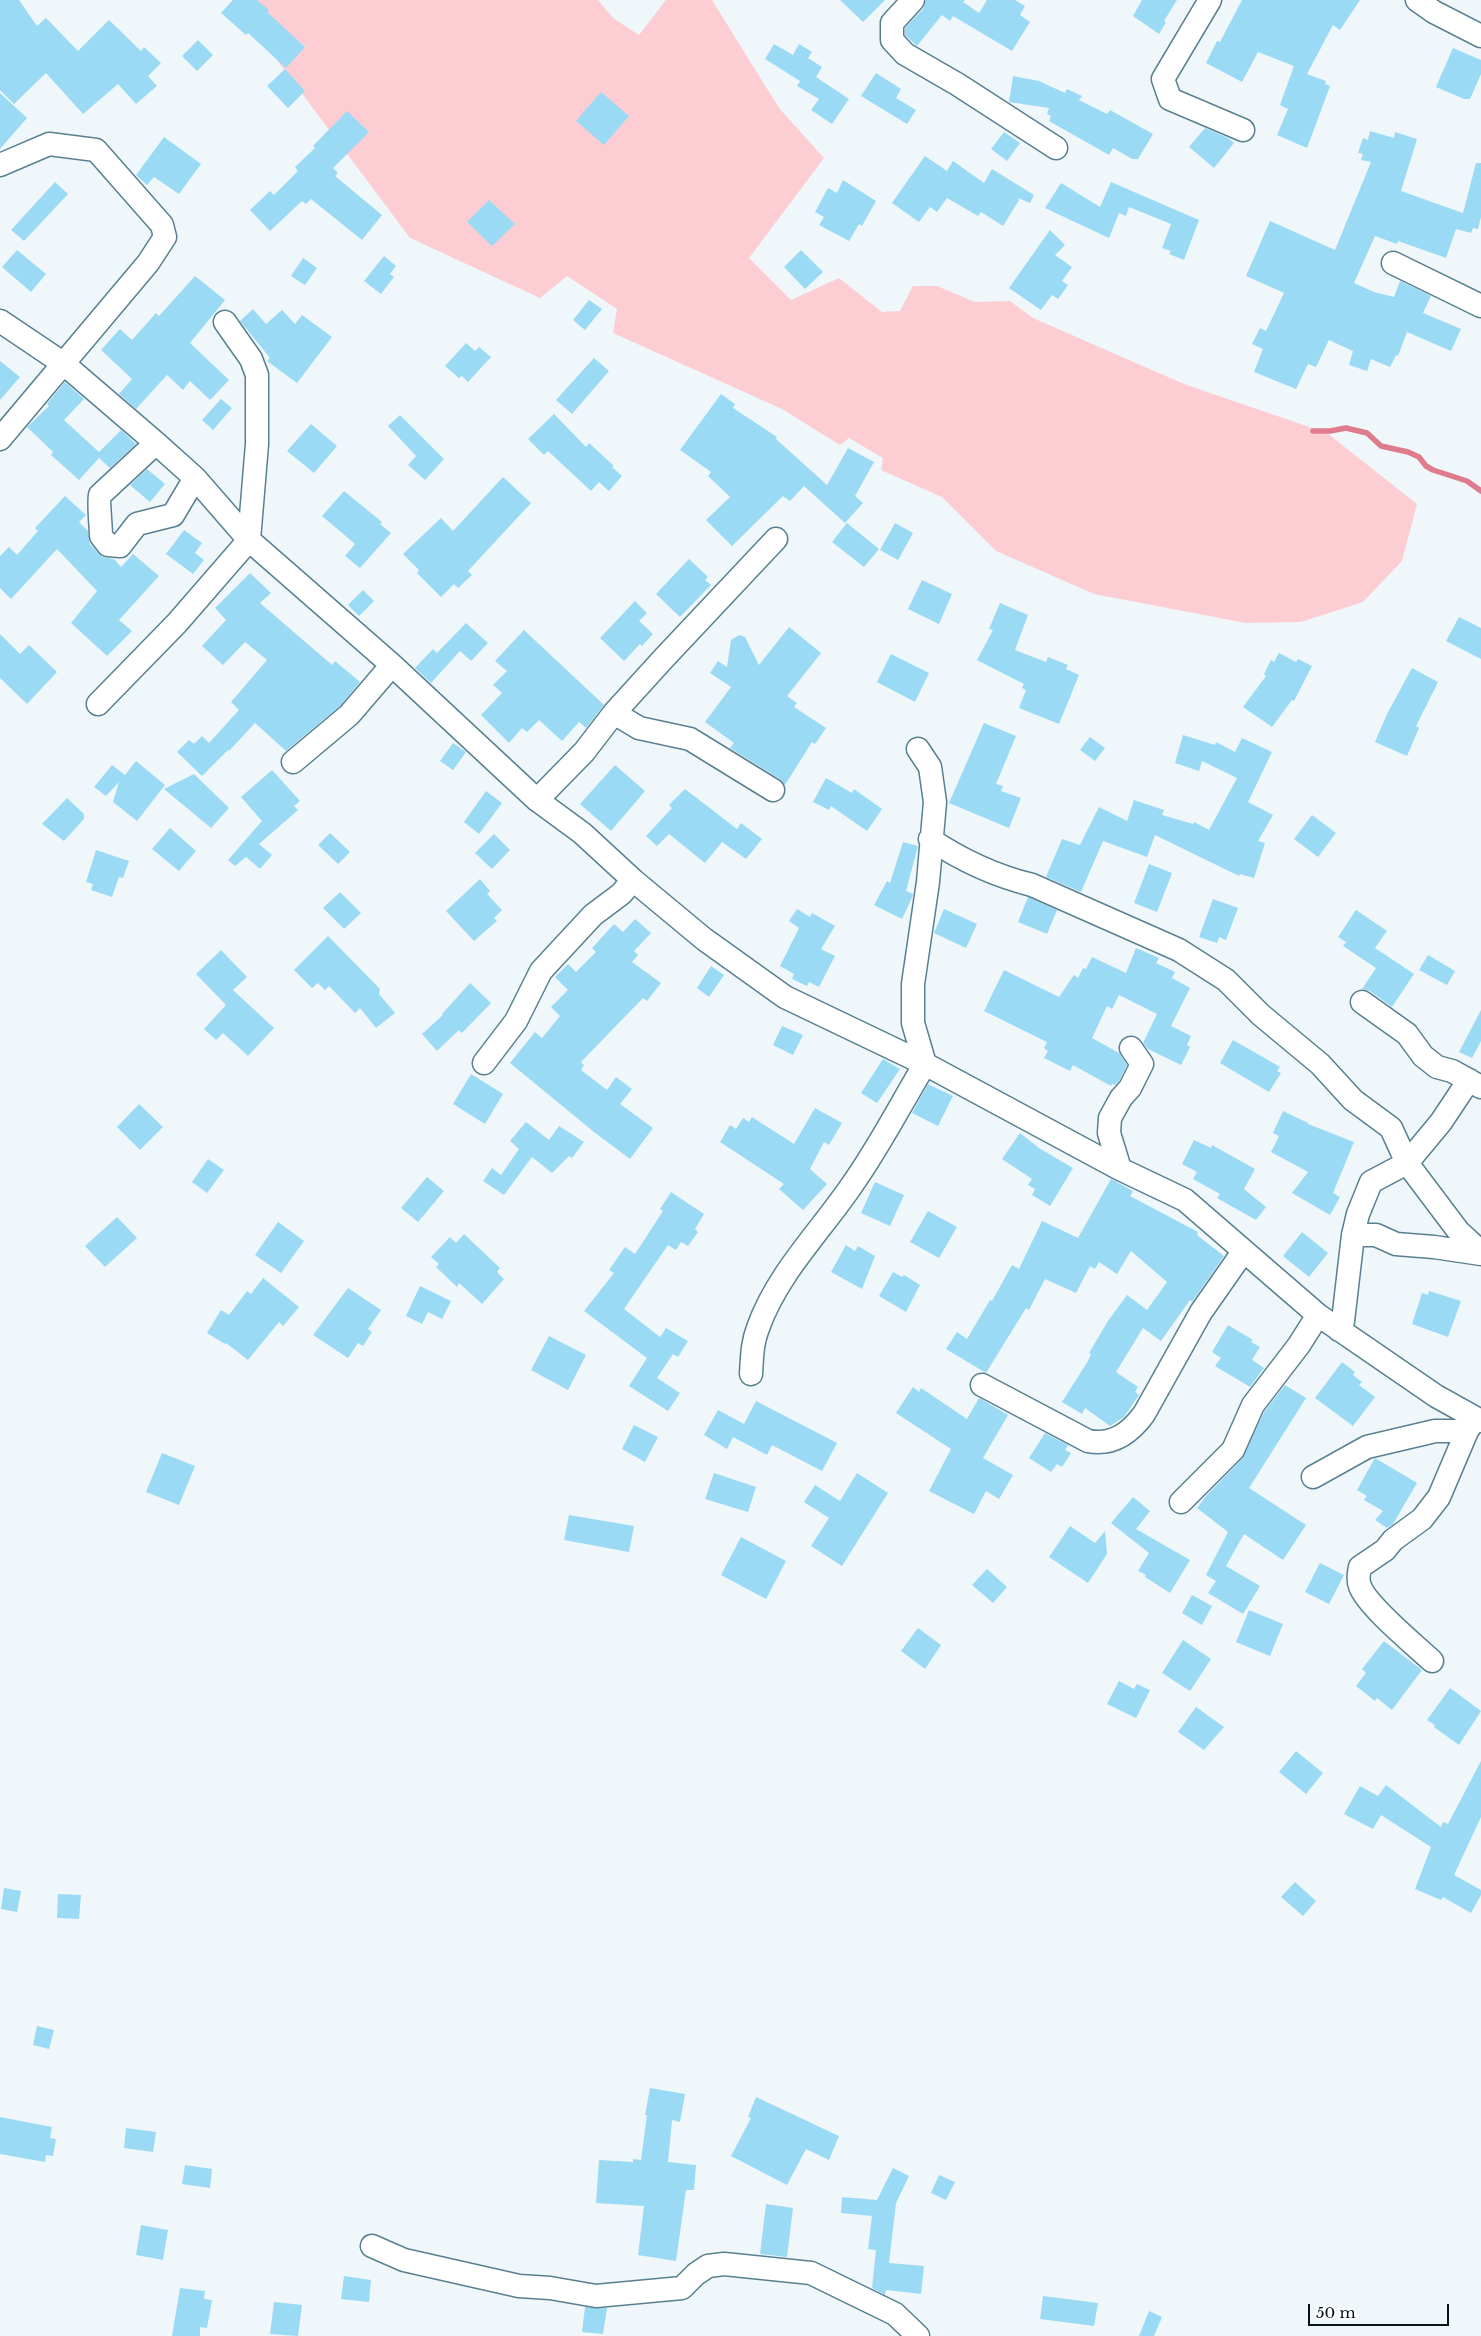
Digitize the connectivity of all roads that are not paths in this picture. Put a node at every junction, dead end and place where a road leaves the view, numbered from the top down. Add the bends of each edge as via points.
1 (913, 0) edge
2 (1210, 0) edge
3 (1417, 0) edge
4 (1481, 36) edge
5 (1243, 130) dead end
6 (1056, 148) dead end
7 (0, 165) edge
8 (1393, 263) dead end
9 (1481, 306) edge
10 (0, 321) edge
11 (225, 322) dead end
12 (64, 364) junction
13 (0, 439) edge
14 (156, 444) junction
15 (195, 478) junction
16 (776, 539) dead end
17 (248, 540) junction
18 (392, 665) junction
19 (98, 704) dead end
20 (614, 713) junction
21 (918, 749) dead end
22 (293, 762) dead end
23 (773, 790) dead end
24 (538, 800) junction
25 (930, 839) junction
26 (633, 880) junction
27 (1362, 1002) dead end
28 (1131, 1048) dead end
29 (484, 1063) dead end
30 (925, 1064) junction
31 (1475, 1084) edge
32 (1407, 1163) junction
33 (1120, 1169) junction
34 (1353, 1235) junction
35 (1243, 1252) junction
36 (1481, 1253) edge
37 (1318, 1315) junction
38 (1339, 1330) junction
39 (751, 1374) dead end
40 (982, 1385) dead end
41 (1475, 1423) edge
42 (1313, 1477) dead end
43 (1181, 1502) dead end
44 (1432, 1661) dead end
45 (372, 2246) dead end
46 (918, 2336) edge

1 - 6 street via 892,23 892,40 905,54
2 - 5 street via 1163,79 1170,99
3 - 4 street
7 - 12 street via 49,144 96,150 162,224 165,237 159,249
8 - 9 street
10 - 12 street
11 - 17 street via 251,359 257,375 257,444
12 - 13 street
12 - 14 street
14 - 15 street
14 - 15 street via 100,495 101,536 108,545 120,546 137,524 173,515
15 - 17 street
16 - 20 street
17 - 18 street
17 - 19 street via 177,623
18 - 22 street via 349,715
18 - 24 street
20 - 23 street via 639,728 690,739
20 - 24 street via 584,752
21 - 25 street via 930,767 935,802
24 - 26 street via 582,833
25 - 30 street via 928,882 913,984 913,1023
25 - 32 street via 954,855 1032,885 1200,961 1226,980 1260,1015 1320,1064 1352,1100 1391,1128
26 - 29 street via 621,894 593,915 541,971 516,1021
26 - 30 street via 704,939 784,997
27 - 31 street via 1407,1034 1423,1056 1437,1067 1452,1070
28 - 33 street via 1142,1064 1110,1118 1109,1133
30 - 33 street
30 - 39 street via 852,1185 769,1301 753,1346
31 - 32 street
32 - 34 street via 1371,1182
32 - 36 street via 1459,1232
33 - 35 street via 1185,1200
34 - 36 street via 1376,1235 1396,1244
34 - 38 street via 1343,1321
35 - 37 street
35 - 40 street via 1200,1312 1144,1414 1132,1429 1117,1439 1099,1443 1088,1441
37 - 38 street
37 - 43 street via 1253,1405 1232,1450
38 - 41 street
41 - 42 street via 1368,1447
41 - 44 street via 1439,1497 1422,1519 1360,1566 1358,1577 1360,1588 1378,1610
45 - 46 street via 404,2260 518,2286 596,2296 682,2288 708,2266 724,2264 811,2273 894,2314

